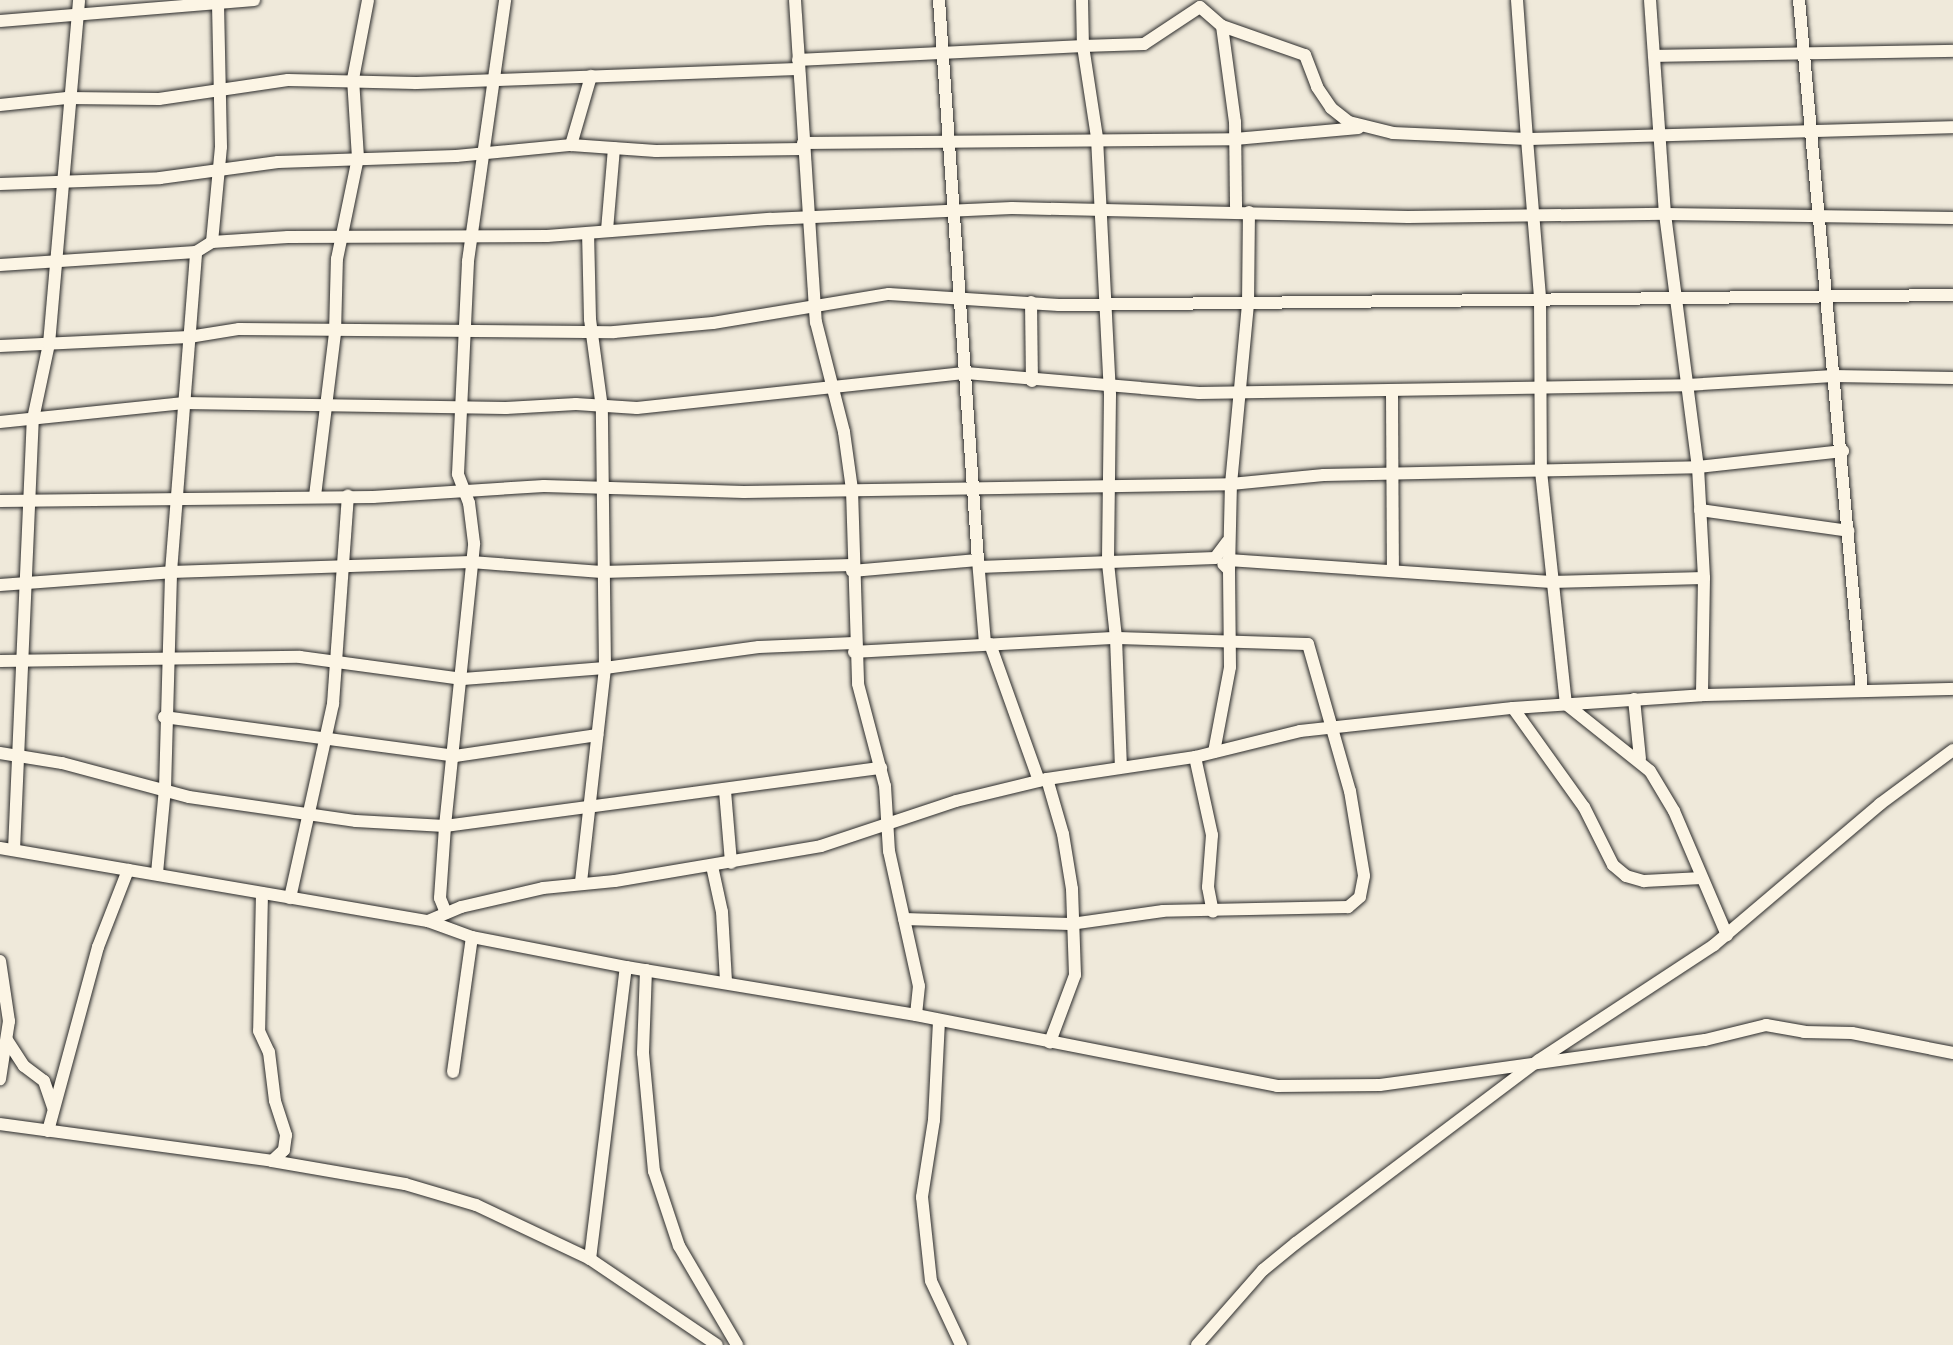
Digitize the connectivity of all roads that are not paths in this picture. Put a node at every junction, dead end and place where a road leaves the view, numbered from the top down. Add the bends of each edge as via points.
1 (79, 0) edge
2 (254, 0) edge
3 (368, 0) edge
4 (505, 0) edge
5 (794, 0) edge
6 (939, 0) edge
7 (1082, 0) edge
8 (1212, 0) edge
9 (1517, 0) edge
10 (1650, 0) edge
11 (1799, 0) edge
12 (218, 3) edge
13 (1200, 6) junction
14 (78, 15) junction
15 (0, 22) edge
16 (1222, 26) junction
17 (1239, 31) junction
18 (1083, 46) junction
19 (941, 50) junction
20 (1953, 51) edge
21 (1802, 54) junction
22 (1654, 56) junction
23 (1228, 57) junction
24 (798, 65) junction
25 (591, 76) junction
26 (353, 79) junction
27 (496, 79) junction
28 (217, 92) junction
29 (67, 98) junction
30 (0, 105) edge
31 (1953, 127) edge
32 (1364, 128) junction
33 (1808, 131) junction
34 (1097, 138) junction
35 (1661, 138) junction
36 (1235, 139) junction
37 (1527, 139) junction
38 (945, 141) junction
39 (571, 145) junction
40 (803, 146) junction
41 (614, 148) junction
42 (484, 155) junction
43 (358, 158) junction
44 (217, 173) junction
45 (63, 181) junction
46 (0, 184) edge
47 (1243, 211) junction
48 (1100, 212) junction
49 (954, 213) junction
50 (1665, 214) junction
51 (1819, 215) junction
52 (807, 217) junction
53 (1953, 218) edge
54 (1533, 219) junction
55 (607, 230) junction
56 (588, 233) junction
57 (471, 237) junction
58 (340, 238) junction
59 (212, 242) junction
60 (196, 252) junction
61 (55, 260) junction
62 (0, 265) edge
63 (1953, 295) edge
64 (1826, 296) junction
65 (1540, 297) junction
66 (1677, 297) junction
67 (962, 300) junction
68 (1031, 302) junction
69 (1104, 305) junction
70 (1248, 305) junction
71 (815, 307) junction
72 (592, 332) junction
73 (335, 333) junction
74 (463, 333) junction
75 (189, 337) junction
76 (49, 344) junction
77 (0, 346) edge
78 (966, 373) junction
79 (1833, 376) junction
80 (1953, 378) edge
81 (1032, 381) junction
82 (832, 383) junction
83 (1687, 385) junction
84 (1538, 388) junction
85 (1110, 389) junction
86 (1240, 393) junction
87 (1392, 393) junction
88 (184, 403) junction
89 (323, 407) junction
90 (460, 407) junction
91 (602, 408) junction
92 (33, 419) junction
93 (0, 422) edge
94 (1843, 452) junction
95 (1698, 467) junction
96 (1542, 471) junction
97 (1394, 474) junction
98 (1106, 484) junction
99 (1231, 484) junction
100 (974, 486) junction
101 (604, 488) junction
102 (462, 490) junction
103 (852, 490) junction
104 (315, 496) junction
105 (348, 496) junction
106 (179, 498) junction
107 (0, 501) edge
108 (30, 502) junction
109 (1700, 510) junction
110 (1849, 531) junction
111 (471, 562) junction
112 (1108, 563) junction
113 (1224, 563) junction
114 (978, 564) junction
115 (852, 568) junction
116 (346, 569) junction
117 (1393, 570) junction
118 (171, 572) junction
119 (602, 572) junction
120 (1704, 578) junction
121 (1551, 582) junction
122 (0, 584) edge
123 (27, 585) junction
124 (1116, 638) junction
125 (1228, 641) junction
126 (987, 644) junction
127 (854, 647) junction
128 (167, 657) junction
129 (23, 658) junction
130 (0, 661) edge
131 (337, 662) junction
132 (605, 668) junction
133 (463, 679) junction
134 (1953, 689) edge
135 (1862, 691) junction
136 (1702, 695) junction
137 (1634, 699) junction
138 (1566, 704) junction
139 (1513, 708) junction
140 (164, 717) junction
141 (1329, 727) junction
142 (597, 735) junction
143 (327, 736) junction
144 (1953, 750) edge
145 (1214, 752) junction
146 (0, 754) edge
147 (16, 755) junction
148 (455, 756) junction
149 (1195, 757) junction
150 (1640, 759) junction
151 (1121, 767) junction
152 (881, 768) junction
153 (1043, 780) junction
154 (165, 789) junction
155 (726, 791) junction
156 (590, 805) junction
157 (312, 815) junction
158 (445, 826) junction
159 (886, 827) junction
160 (0, 848) edge
161 (14, 849) junction
162 (731, 863) junction
163 (712, 866) junction
164 (128, 870) junction
165 (157, 873) junction
166 (1702, 878) junction
167 (581, 882) junction
168 (262, 892) junction
169 (290, 898) junction
170 (1213, 912) junction
171 (446, 913) junction
172 (904, 919) junction
173 (428, 921) junction
174 (1070, 925) junction
175 (1727, 935) junction
176 (472, 937) junction
177 (0, 961) edge
178 (626, 967) junction
179 (646, 970) junction
180 (726, 981) junction
181 (916, 1015) junction
182 (939, 1021) junction
183 (7, 1040) junction
184 (1050, 1042) junction
185 (1953, 1053) edge
186 (1539, 1060) junction
187 (453, 1072) dead end
188 (0, 1079) edge
189 (54, 1108) junction
190 (0, 1124) edge
191 (48, 1131) junction
192 (272, 1161) junction
193 (590, 1259) junction
194 (717, 1345) edge
195 (737, 1345) edge
196 (961, 1345) edge
197 (1197, 1345) edge

1 - 14 street
2 - 12 street
3 - 26 street
4 - 27 street
5 - 24 street
6 - 19 street
7 - 18 street
8 - 13 street
9 - 37 street
10 - 22 street
11 - 21 street
12 - 14 street
12 - 28 street
13 - 16 street
13 - 18 street via 1144,44
14 - 15 street
14 - 29 street
16 - 17 street
16 - 23 street
17 - 23 street
17 - 32 street via 1305,55 1331,108
18 - 19 street
18 - 34 street
19 - 24 street
19 - 38 street
20 - 21 street
21 - 22 street
21 - 33 street
22 - 35 street
23 - 36 street
24 - 25 street
24 - 40 street
25 - 27 street
25 - 39 street
26 - 27 street via 403,83
26 - 28 street via 288,80
26 - 43 street
27 - 42 street
28 - 29 street via 159,99
28 - 44 street via 222,147
29 - 30 street
29 - 45 street
31 - 33 street
32 - 36 street
32 - 37 street
33 - 35 street
33 - 51 street
34 - 36 street
34 - 38 street
34 - 48 street
35 - 37 street
35 - 50 street
36 - 47 street
37 - 54 street
38 - 40 street
38 - 49 street
39 - 41 street
39 - 42 street
40 - 41 street
40 - 52 street
41 - 55 street
42 - 43 street
42 - 57 street
43 - 44 street via 278,162
43 - 58 street
44 - 45 street
44 - 59 street via 220,186
45 - 46 street
45 - 61 street
47 - 48 street
47 - 54 street
47 - 70 street
48 - 49 street via 1012,208
48 - 69 street
49 - 52 street
49 - 67 street
50 - 51 street
50 - 54 street
50 - 66 street
51 - 53 street
51 - 64 street
52 - 55 street
52 - 71 street
54 - 65 street
55 - 56 street
56 - 57 street
56 - 72 street
57 - 58 street
57 - 74 street
58 - 59 street
58 - 73 street
59 - 60 street
60 - 61 street
60 - 75 street
61 - 62 street
61 - 76 street
63 - 64 street
64 - 66 street
64 - 79 street
65 - 66 street
65 - 70 street
65 - 84 street
66 - 83 street
67 - 68 street
67 - 71 street via 889,294
67 - 78 street
68 - 69 street
68 - 81 street
69 - 70 street
69 - 85 street
70 - 86 street
71 - 72 street via 713,323
71 - 82 street
72 - 74 street
72 - 91 street
73 - 74 street
73 - 75 street via 239,329
73 - 89 street
74 - 90 street
75 - 76 street
75 - 88 street
76 - 77 street
76 - 92 street
78 - 81 street
78 - 82 street
78 - 100 street
79 - 80 street
79 - 83 street
79 - 94 street
81 - 85 street
82 - 91 street via 691,403
82 - 103 street
83 - 84 street
83 - 95 street
84 - 87 street
84 - 96 street
85 - 86 street
85 - 98 street
86 - 87 street
86 - 99 street
87 - 97 street
88 - 89 street
88 - 92 street
88 - 106 street
89 - 90 street
89 - 104 street
90 - 91 street via 576,404
90 - 102 street via 458,474
91 - 101 street
92 - 93 street
92 - 108 street
94 - 95 street
94 - 110 street
95 - 96 street
95 - 109 street
96 - 97 street
96 - 121 street
97 - 99 street
97 - 117 street
98 - 99 street
98 - 100 street
98 - 112 street
99 - 113 street
100 - 103 street
100 - 114 street
101 - 102 street
101 - 103 street
101 - 119 street
102 - 105 street
102 - 111 street via 469,503
103 - 115 street
104 - 105 street
104 - 106 street
105 - 116 street
106 - 108 street
106 - 118 street
107 - 108 street
108 - 123 street
109 - 110 street
109 - 120 street
110 - 135 street
111 - 116 street
111 - 119 street
111 - 133 street
112 - 113 street
112 - 114 street
112 - 124 street
113 - 117 street
113 - 125 street
114 - 115 street
114 - 126 street
115 - 119 street
115 - 127 street
116 - 118 street
116 - 131 street
117 - 121 street
118 - 123 street
118 - 128 street
119 - 132 street
120 - 121 street
120 - 136 street
121 - 138 street
122 - 123 street
123 - 129 street
124 - 125 street
124 - 126 street
124 - 151 street
125 - 141 street via 1308,644
125 - 145 street via 1228,685
126 - 127 street
126 - 153 street
127 - 132 street via 759,647
127 - 152 street via 865,717
128 - 129 street
128 - 131 street via 300,657
128 - 140 street
129 - 130 street
129 - 147 street
131 - 133 street
131 - 143 street
132 - 133 street
132 - 142 street
133 - 148 street
134 - 135 street
135 - 136 street
136 - 137 street
137 - 138 street
137 - 150 street
138 - 139 street
138 - 150 street
139 - 141 street
139 - 166 street via 1584,807 1613,865 1626,876 1644,881
140 - 143 street
140 - 154 street
141 - 145 street
141 - 170 street via 1350,791 1364,876 1360,897 1348,906
142 - 148 street
142 - 156 street
143 - 148 street
143 - 157 street
144 - 175 street via 1860,820
145 - 149 street
146 - 147 street
147 - 154 street
147 - 161 street
148 - 158 street
149 - 151 street
149 - 170 street via 1212,835 1208,887
150 - 166 street via 1674,811
151 - 153 street
152 - 155 street
152 - 159 street
153 - 159 street via 956,801
153 - 174 street via 1063,834 1072,889
154 - 157 street via 189,797
154 - 165 street
155 - 156 street
155 - 162 street
156 - 158 street
156 - 167 street
157 - 158 street
157 - 169 street
158 - 171 street via 440,898
159 - 162 street via 821,846
159 - 172 street
160 - 161 street
161 - 164 street
162 - 163 street
163 - 167 street
163 - 180 street via 722,912
164 - 165 street
164 - 189 street via 98,947
165 - 168 street
166 - 175 street
167 - 171 street
168 - 169 street
168 - 192 street via 259,1031 269,1052 275,1101 286,1135 284,1150
169 - 173 street
170 - 174 street via 1163,911
171 - 173 street
172 - 174 street
172 - 181 street via 919,986
173 - 176 street
174 - 184 street via 1075,975
175 - 186 street
176 - 178 street
176 - 187 street
177 - 183 street via 8,1002
178 - 179 street
178 - 193 street
179 - 180 street
179 - 195 street via 643,1053 654,1171 679,1247
180 - 181 street via 889,1014
181 - 182 street
182 - 184 street
182 - 196 street via 933,1130 922,1197 931,1281
183 - 188 street
183 - 189 street via 24,1066 44,1082
184 - 186 street via 1276,1086 1326,1089 1432,1079
185 - 186 street via 1852,1033 1766,1025 1705,1040
186 - 197 street via 1263,1270
189 - 191 street
190 - 191 street
191 - 192 street
192 - 193 street via 405,1184 476,1205
193 - 194 street

